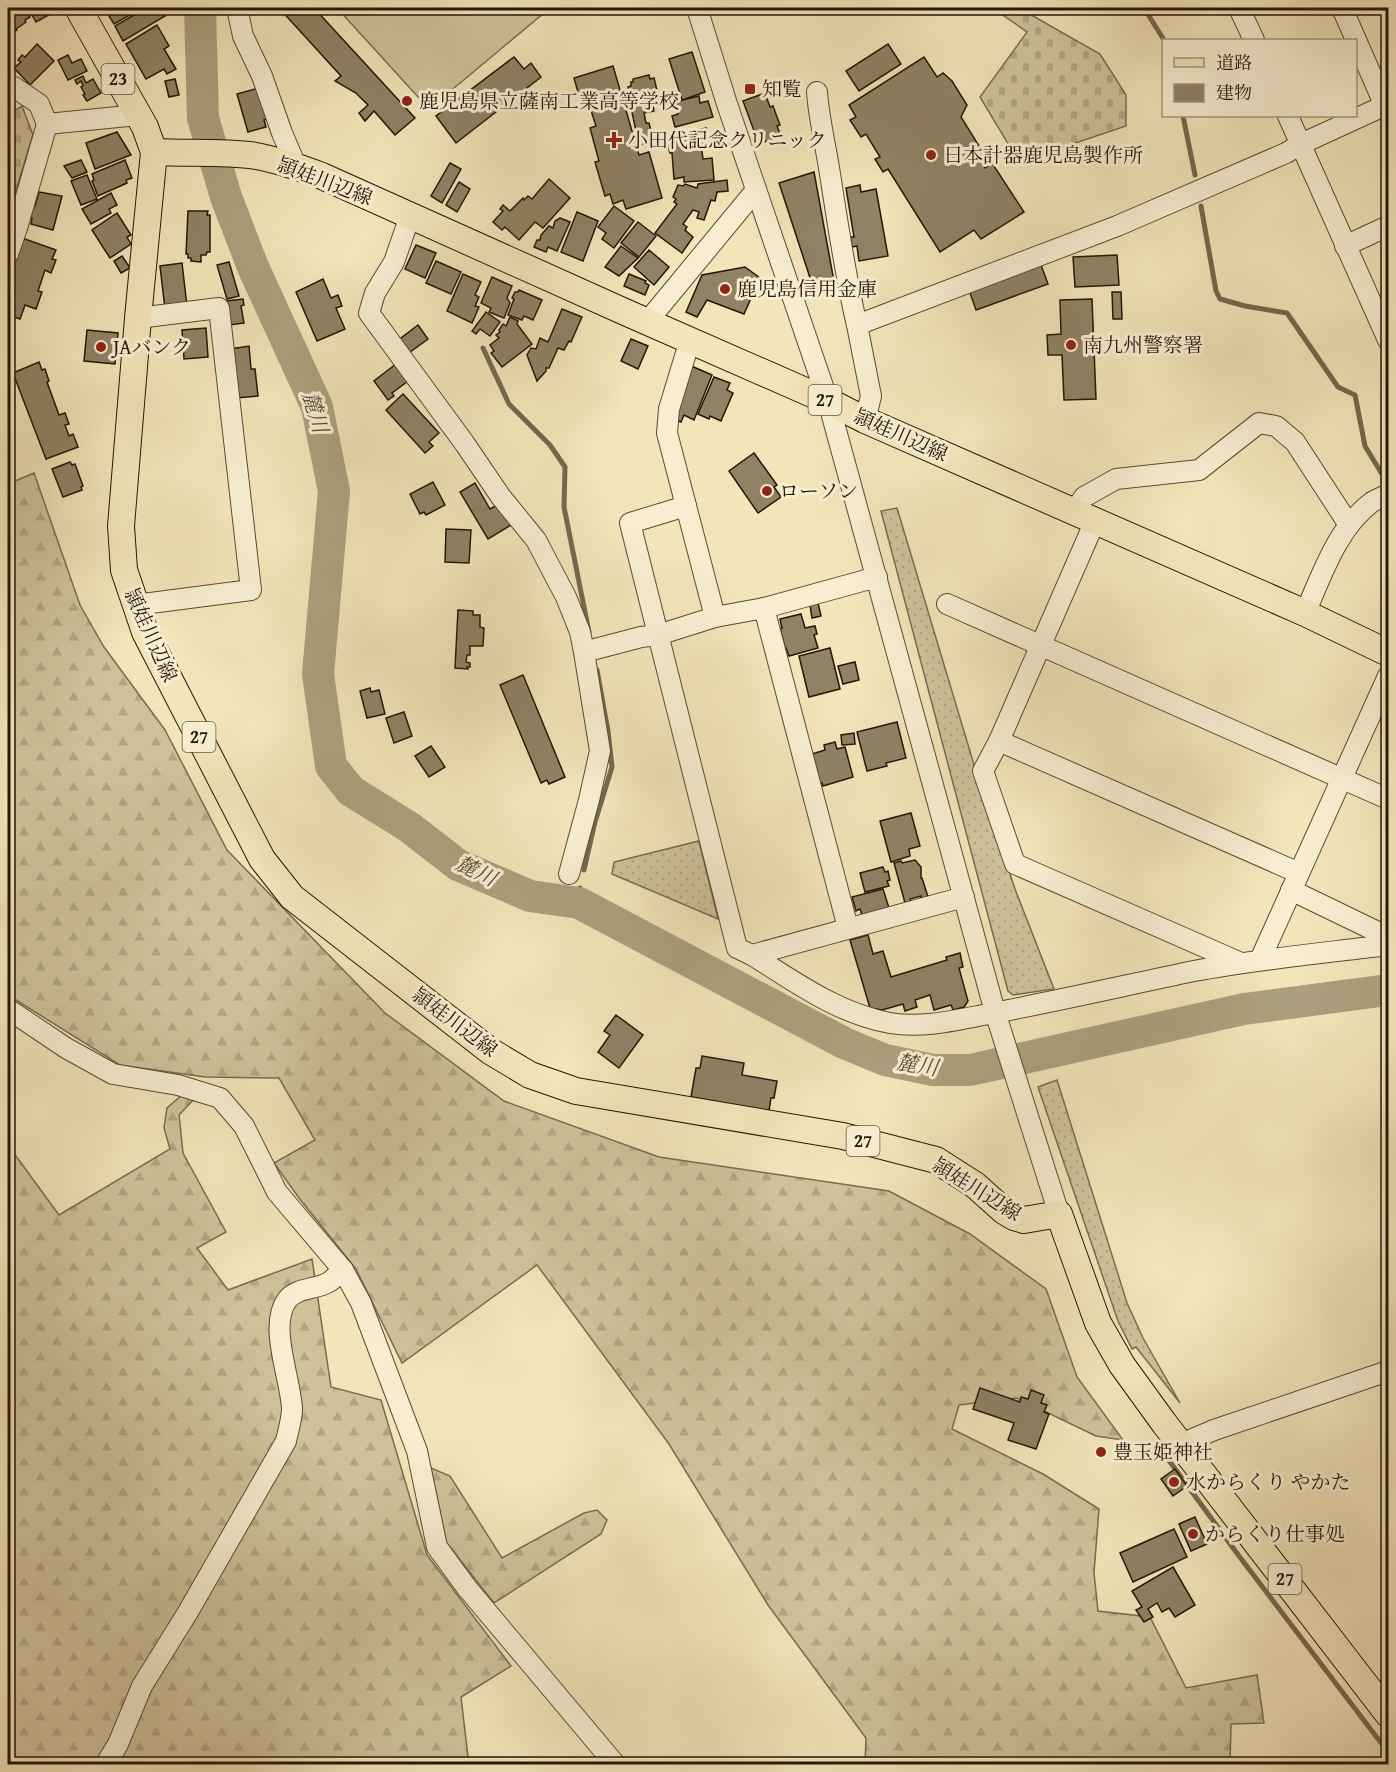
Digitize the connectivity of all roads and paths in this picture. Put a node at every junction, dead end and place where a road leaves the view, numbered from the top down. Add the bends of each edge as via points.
1 (78, 8) edge
2 (237, 8) edge
3 (697, 8) edge
4 (1239, 8) edge
5 (1342, 8) edge
6 (1254, 39) edge
7 (1356, 39) edge
8 (1357, 40) edge
9 (8, 86) edge
10 (817, 92) dead end
11 (1387, 105) edge
12 (138, 115) junction
13 (1288, 117) edge
14 (47, 124) junction
15 (1301, 144) junction
16 (154, 152) junction
17 (296, 166) junction
18 (756, 190) junction
19 (410, 216) junction
20 (1389, 226) edge
21 (1345, 246) junction
22 (8, 254) edge
23 (138, 318) junction
24 (647, 322) junction
25 (857, 325) junction
26 (690, 340) junction
27 (1389, 340) edge
28 (828, 401) junction
29 (865, 420) junction
30 (1389, 494) edge
31 (686, 506) junction
32 (1084, 516) junction
33 (1349, 525) junction
34 (877, 577) junction
35 (947, 604) dead end
36 (135, 605) junction
37 (764, 608) junction
38 (1305, 613) junction
39 (715, 617) junction
40 (658, 635) junction
41 (1041, 644) junction
42 (584, 652) junction
43 (1389, 653) edge
44 (1389, 676) edge
45 (999, 741) junction
46 (1343, 779) junction
47 (1389, 800) edge
48 (569, 873) dead end
49 (1295, 882) junction
50 (964, 897) junction
51 (849, 928) junction
52 (1389, 937) edge
53 (1389, 945) edge
54 (752, 955) junction
55 (1251, 962) junction
56 (8, 1009) edge
57 (996, 1017) junction
58 (1059, 1214) junction
59 (343, 1270) junction
60 (1389, 1371) edge
61 (1181, 1444) junction
62 (1389, 1714) edge
63 (106, 1764) edge
64 (615, 1764) edge

1 - 12 main road, 23
2 - 17 street via 243,36
3 - 18 street
4 - 6 street
5 - 7 street
8 - 11 street
9 - 14 street via 39,104
10 - 25 street
11 - 15 street
12 - 14 street
12 - 16 main road, 23
13 - 15 street
14 - 22 street
15 - 21 street
15 - 25 street via 1117,226
16 - 17 main road, 頴娃川辺線 / 27 via 258,156
16 - 23 main road, 頴娃川辺線 / 27
17 - 19 main road, 頴娃川辺線 / 27
18 - 24 street
18 - 28 street
19 - 24 main road, 頴娃川辺線 / 27
19 - 42 street via 394,262 375,292 369,313 536,540 566,597
20 - 21 street
21 - 27 street
23 - 36 main road, 頴娃川辺線 / 27 via 121,525 124,570
23 - 36 street via 219,308 251,590
24 - 26 main road, 頴娃川辺線 / 27
25 - 29 street via 871,396
26 - 28 main road, 頴娃川辺線 / 27
26 - 31 street via 669,410 667,433
28 - 29 main road, 頴娃川辺線 / 27
28 - 34 street
29 - 32 main road, 頴娃川辺線 / 27
30 - 33 street via 1372,502
31 - 39 street
31 - 40 street via 630,523
32 - 33 street via 1084,497 1116,478 1199,470 1259,423 1276,426 1295,442
32 - 38 main road, 頴娃川辺線 / 27
32 - 41 street
33 - 38 street
34 - 37 street
34 - 50 street
35 - 41 street
36 - 58 main road, 頴娃川辺線 / 27 via 145,632 262,859 292,897 490,1051 530,1075 576,1091 843,1136 936,1160 1014,1217 1024,1220
37 - 39 street
37 - 51 street
38 - 43 main road, 頴娃川辺線 / 27
39 - 40 street
40 - 42 street
40 - 54 street via 737,948
41 - 45 street
41 - 46 street
42 - 48 street via 600,751
44 - 46 street
45 - 49 street
45 - 55 street via 983,771 1015,864
46 - 47 street
46 - 49 street
49 - 52 street
49 - 55 street
50 - 51 street
50 - 57 street
51 - 54 street
53 - 55 street
54 - 57 street via 814,994 865,1018 926,1025
55 - 57 street
56 - 59 street via 112,1074 178,1085 220,1098 244,1126 277,1192
57 - 58 street
58 - 61 main road, 27 via 1108,1342
59 - 63 street via 328,1283 294,1294 287,1301 280,1323 292,1411 286,1441 142,1686
59 - 64 street via 361,1304 417,1451 437,1547
60 - 61 street
61 - 62 main road, 27

